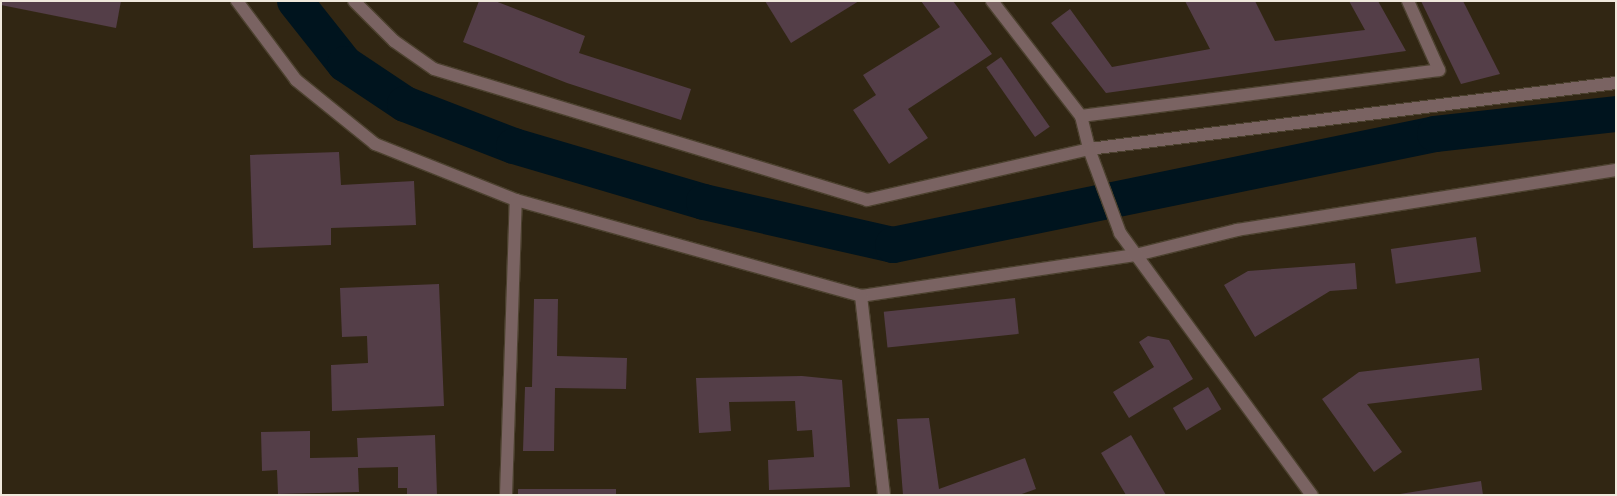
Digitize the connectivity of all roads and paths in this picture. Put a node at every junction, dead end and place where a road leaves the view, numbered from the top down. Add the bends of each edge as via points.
1 (236, 1) edge
2 (354, 1) edge
3 (992, 1) edge
4 (1408, 1) edge
5 (1616, 83) edge
6 (1080, 116) junction
7 (1089, 149) junction
8 (1616, 170) edge
9 (516, 200) junction
10 (1136, 255) junction
11 (861, 296) junction
12 (506, 495) edge
13 (884, 495) edge
14 (1312, 495) edge

1 - 9 street via 296,80 375,144
2 - 7 street via 394,41 434,69 867,200
3 - 6 street
4 - 6 street via 1438,70
5 - 7 street
6 - 7 street
7 - 10 street via 1120,233
8 - 10 street via 1237,230
9 - 11 street
9 - 12 street
10 - 11 street
10 - 14 street
11 - 13 street

